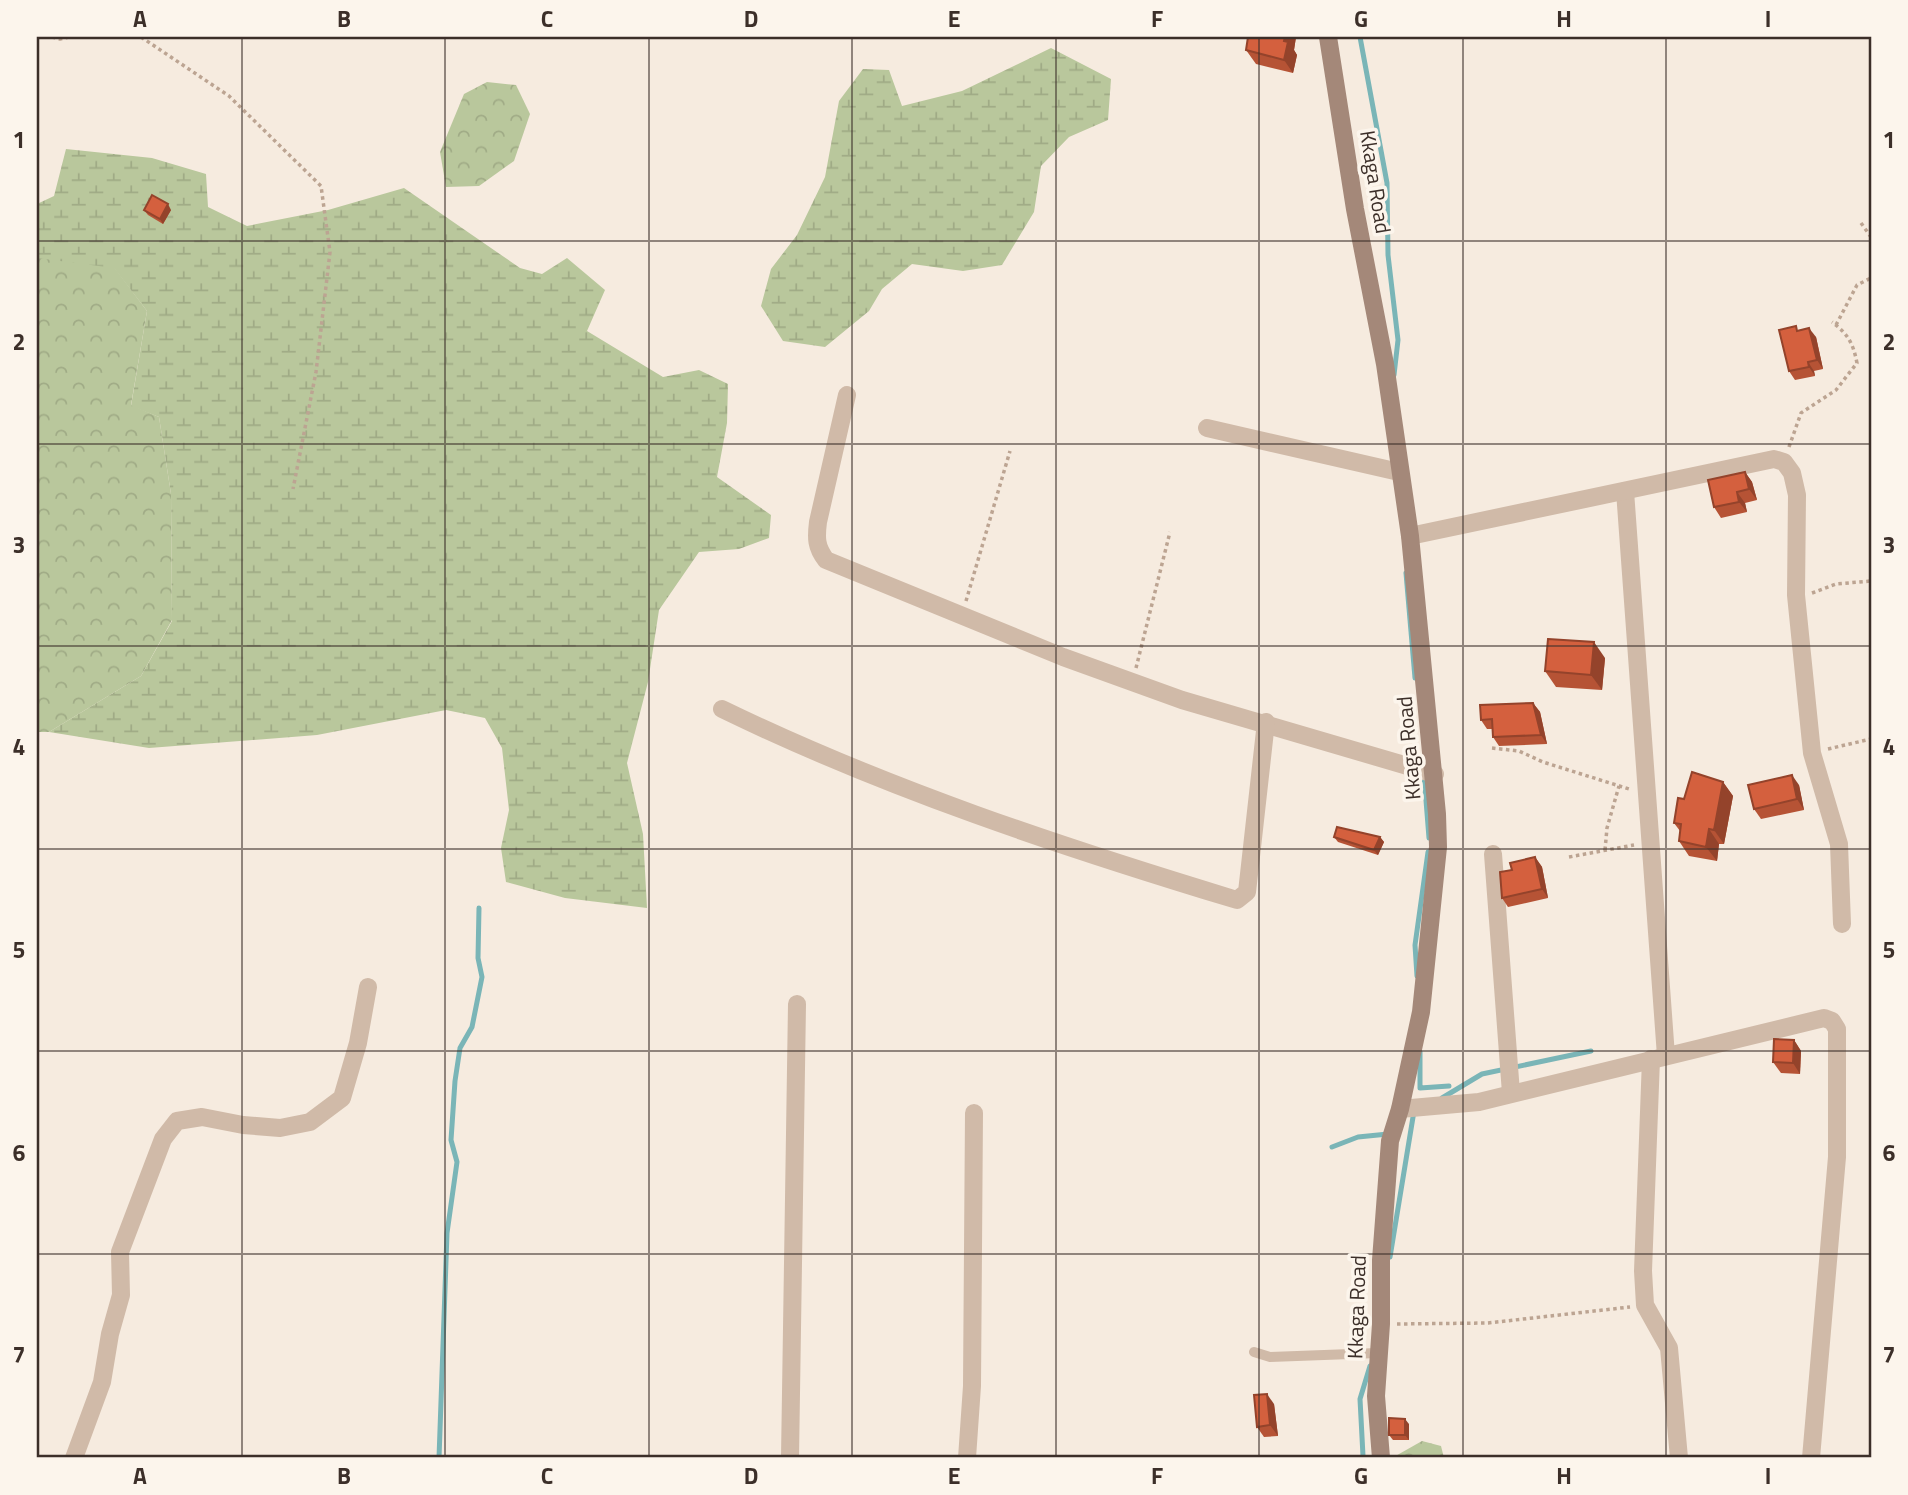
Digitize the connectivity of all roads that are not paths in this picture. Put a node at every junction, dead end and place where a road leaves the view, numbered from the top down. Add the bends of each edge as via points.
1 (1328, 37) edge
2 (847, 395) dead end
3 (1207, 428) dead end
4 (1399, 472) junction
5 (1625, 491) junction
6 (1410, 537) junction
7 (722, 709) dead end
8 (1266, 722) junction
9 (1435, 774) junction
10 (1493, 854) dead end
11 (1842, 925) dead end
12 (368, 987) dead end
13 (797, 1004) dead end
14 (1658, 1057) junction
15 (1511, 1093) junction
16 (1400, 1109) junction
17 (974, 1113) dead end
18 (1254, 1352) dead end
19 (1378, 1353) junction
20 (75, 1458) edge
21 (790, 1458) edge
22 (967, 1458) edge
23 (1381, 1458) edge
24 (1679, 1458) edge
25 (1811, 1458) edge

1 - 4 street, Kkaga Road via 1385,364
2 - 8 street via 818,522 818,550 826,560 1063,657 1182,700
3 - 4 street
4 - 6 street, Kkaga Road
5 - 6 street
5 - 11 street via 1774,459 1784,462 1792,473 1797,495 1796,596 1812,753 1839,844
5 - 14 street via 1650,842
6 - 9 street, Kkaga Road
7 - 8 street via 997,824 1237,900 1247,892
8 - 9 street
9 - 16 street, Kkaga Road via 1438,847 1421,1012
10 - 15 street
12 - 20 street via 342,1098 310,1122 280,1128 202,1117 177,1121 163,1139 120,1252 121,1295 102,1382
13 - 21 street
14 - 15 street
14 - 24 street via 1643,1271 1645,1305 1669,1348
14 - 25 street via 1824,1018 1837,1029 1837,1157
15 - 16 street via 1479,1102
16 - 19 street, Kkaga Road via 1390,1141
17 - 22 street via 972,1386
18 - 19 lane via 1270,1357
19 - 23 street, Kkaga Road

